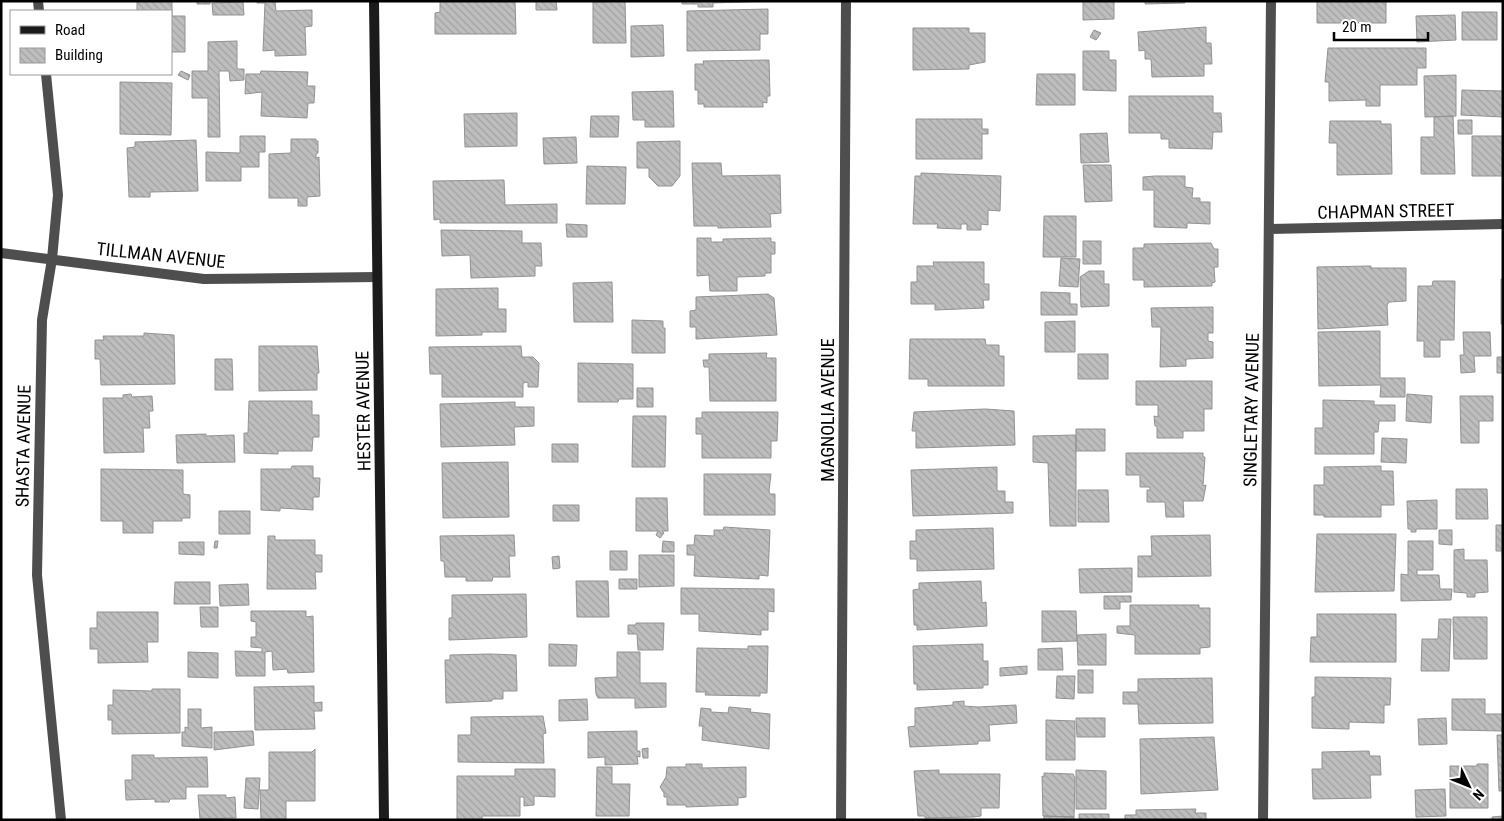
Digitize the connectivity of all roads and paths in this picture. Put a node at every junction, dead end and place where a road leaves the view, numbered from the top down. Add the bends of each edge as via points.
1 (374, 1) edge
2 (846, 1) edge
3 (1271, 1) edge
4 (46, 75) edge
5 (1503, 224) edge
6 (1269, 229) junction
7 (1, 253) edge
8 (52, 259) junction
9 (377, 277) junction
10 (61, 820) edge
11 (384, 820) edge
12 (841, 820) edge
13 (1264, 820) edge

1 - 9 street, HESTER AVENUE
2 - 12 street, MAGNOLIA AVENUE
3 - 6 street, SINGLETARY AVENUE
4 - 8 street, SHASTA AVENUE via 58,195
5 - 6 street, CHAPMAN STREET
6 - 13 street, SINGLETARY AVENUE
7 - 8 street, TILLMAN AVENUE
8 - 9 street, TILLMAN AVENUE via 204,279
8 - 10 street, SHASTA AVENUE via 42,320 37,575
9 - 11 street, HESTER AVENUE

